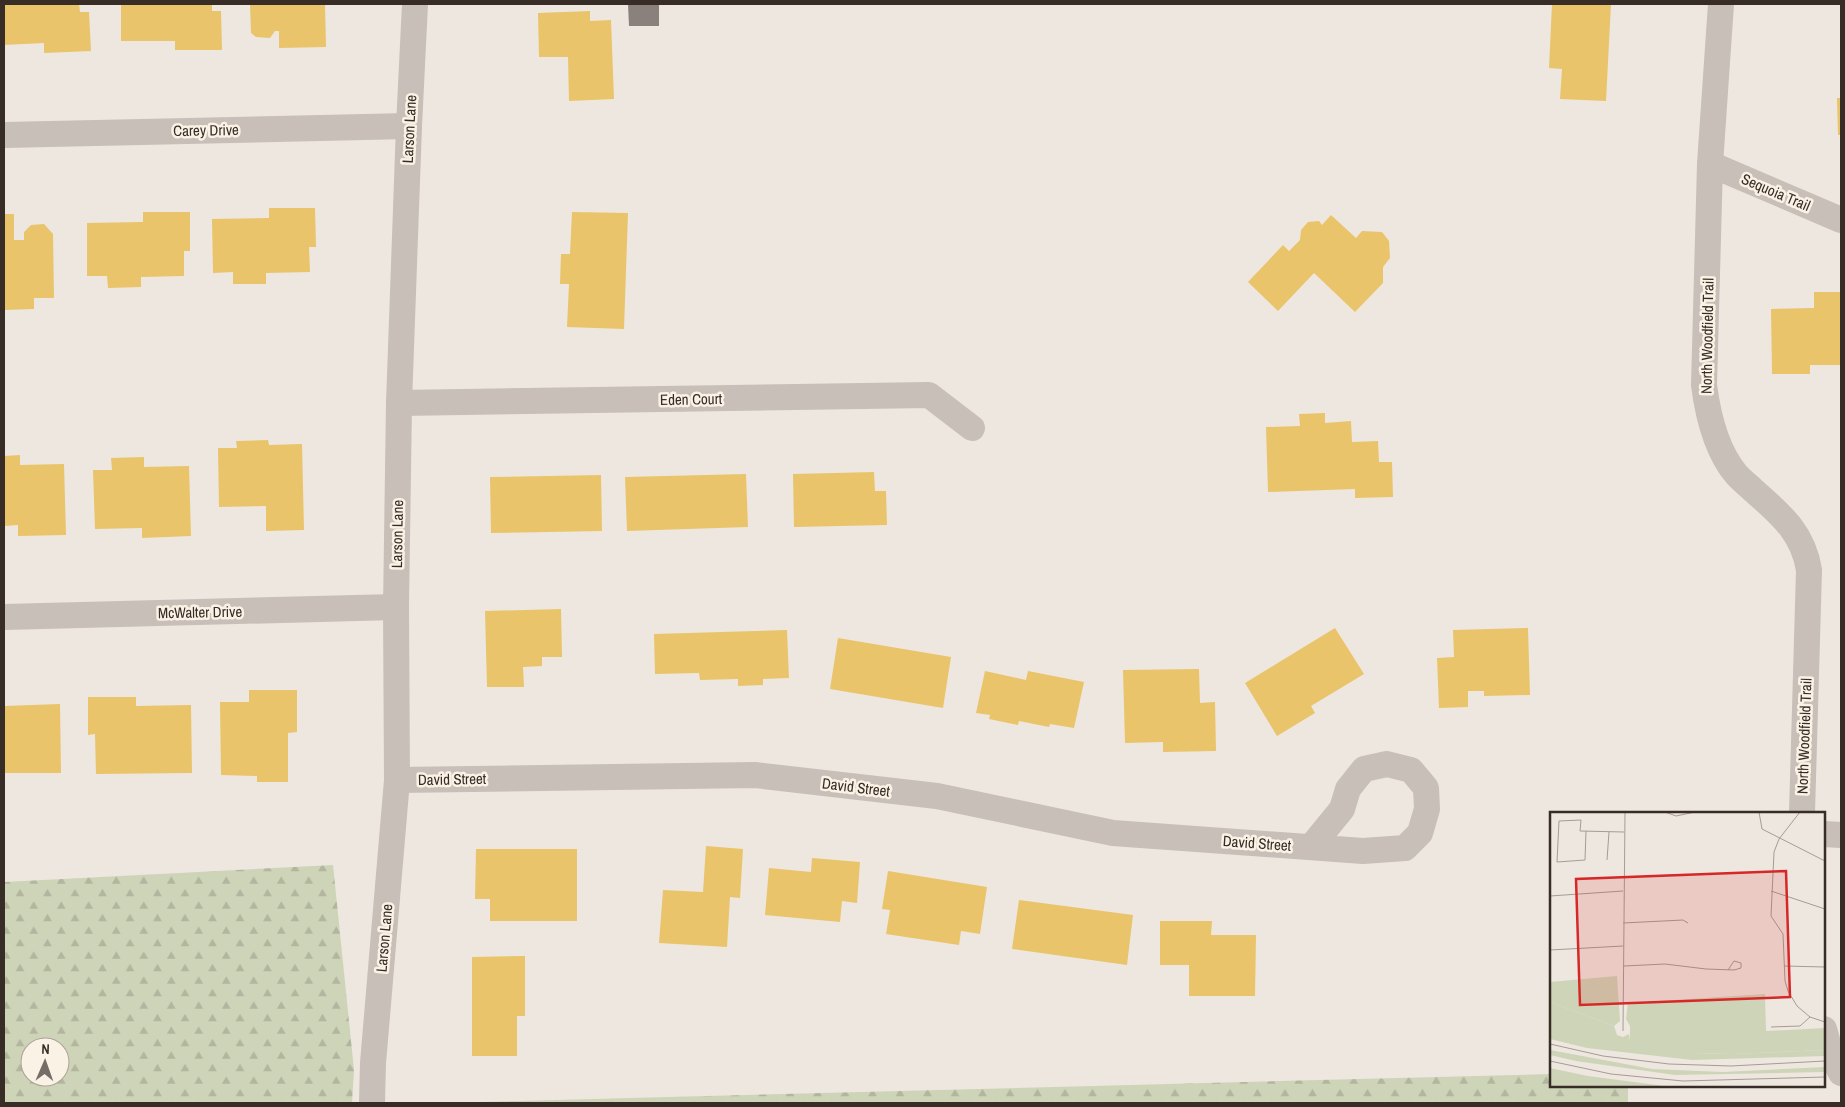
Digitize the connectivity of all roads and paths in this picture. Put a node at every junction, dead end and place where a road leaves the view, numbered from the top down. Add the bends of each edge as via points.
1 (415, 4) edge
2 (1721, 4) edge
3 (408, 126) junction
4 (4, 135) edge
5 (1710, 164) junction
6 (1841, 220) edge
7 (399, 403) junction
8 (972, 428) dead end
9 (396, 607) junction
10 (4, 617) edge
11 (397, 780) junction
12 (1802, 812) edge
13 (1825, 834) edge
14 (1841, 835) edge
15 (1311, 847) dead end
16 (1825, 1033) edge
17 (1841, 1073) edge
18 (372, 1103) edge

1 - 3 street, Larson Lane
2 - 5 street, North Woodfield Trail
3 - 4 street, Carey Drive
3 - 7 street, Larson Lane
5 - 6 street, Sequoia Trail
5 - 12 street, North Woodfield Trail via 1706,405 1726,458 1737,475 1778,512 1796,534 1806,552 1809,570
7 - 8 street, Eden Court via 929,395
7 - 9 street, Larson Lane
9 - 10 street, McWalter Drive
9 - 11 street, Larson Lane
11 - 15 street, David Street via 755,775 937,796 1113,833
11 - 18 street, Larson Lane
13 - 14 street
16 - 17 street

